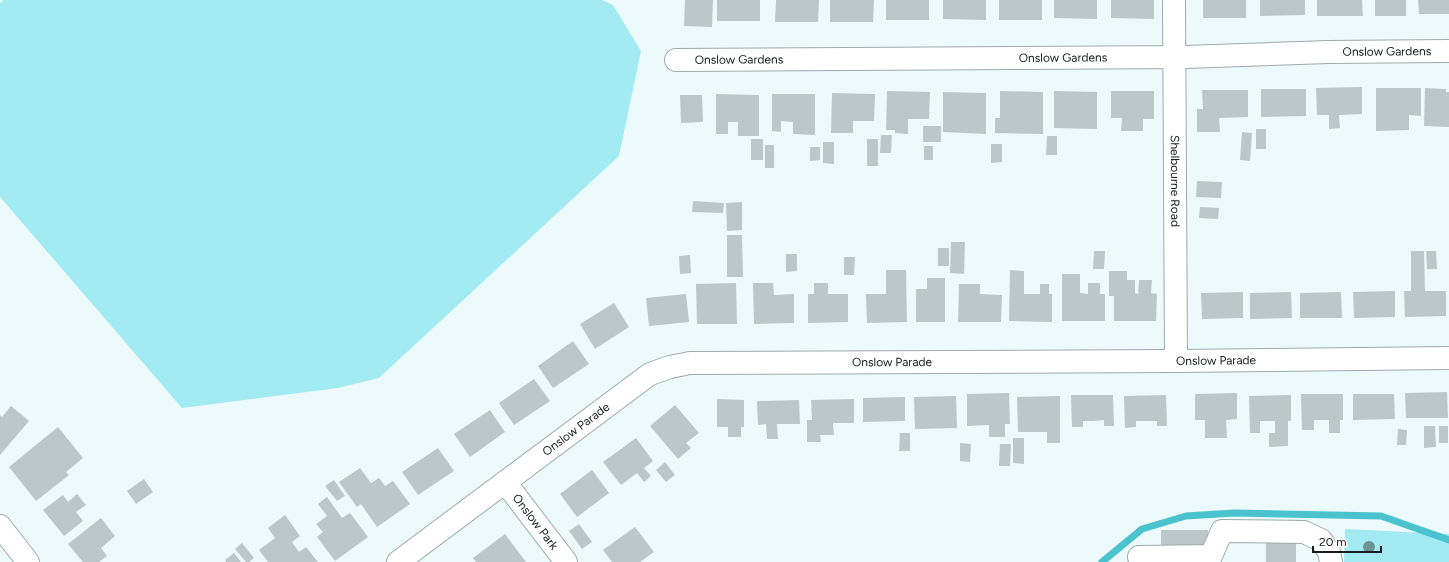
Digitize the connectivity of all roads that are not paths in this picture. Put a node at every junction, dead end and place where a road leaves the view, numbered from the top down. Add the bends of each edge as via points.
1 (1174, 0) edge
2 (1449, 51) edge
3 (1174, 57) junction
4 (676, 60) dead end
5 (1449, 358) edge
6 (1176, 362) junction
7 (505, 482) junction
8 (0, 526) edge
9 (1139, 556) dead end
10 (28, 562) edge
11 (398, 562) edge
12 (566, 562) edge
13 (1331, 562) edge

1 - 3 street, Shelbourne Road
2 - 3 street, Onslow Gardens
3 - 4 street, Onslow Gardens
3 - 6 street, Shelbourne Road
5 - 6 street, Onslow Parade
6 - 7 street, Onslow Parade via 690,363 650,374
7 - 11 street, Onslow Parade
7 - 12 street, Onslow Park
8 - 10 street
9 - 13 street via 1211,556 1222,531 1304,532 1321,540 1329,552

